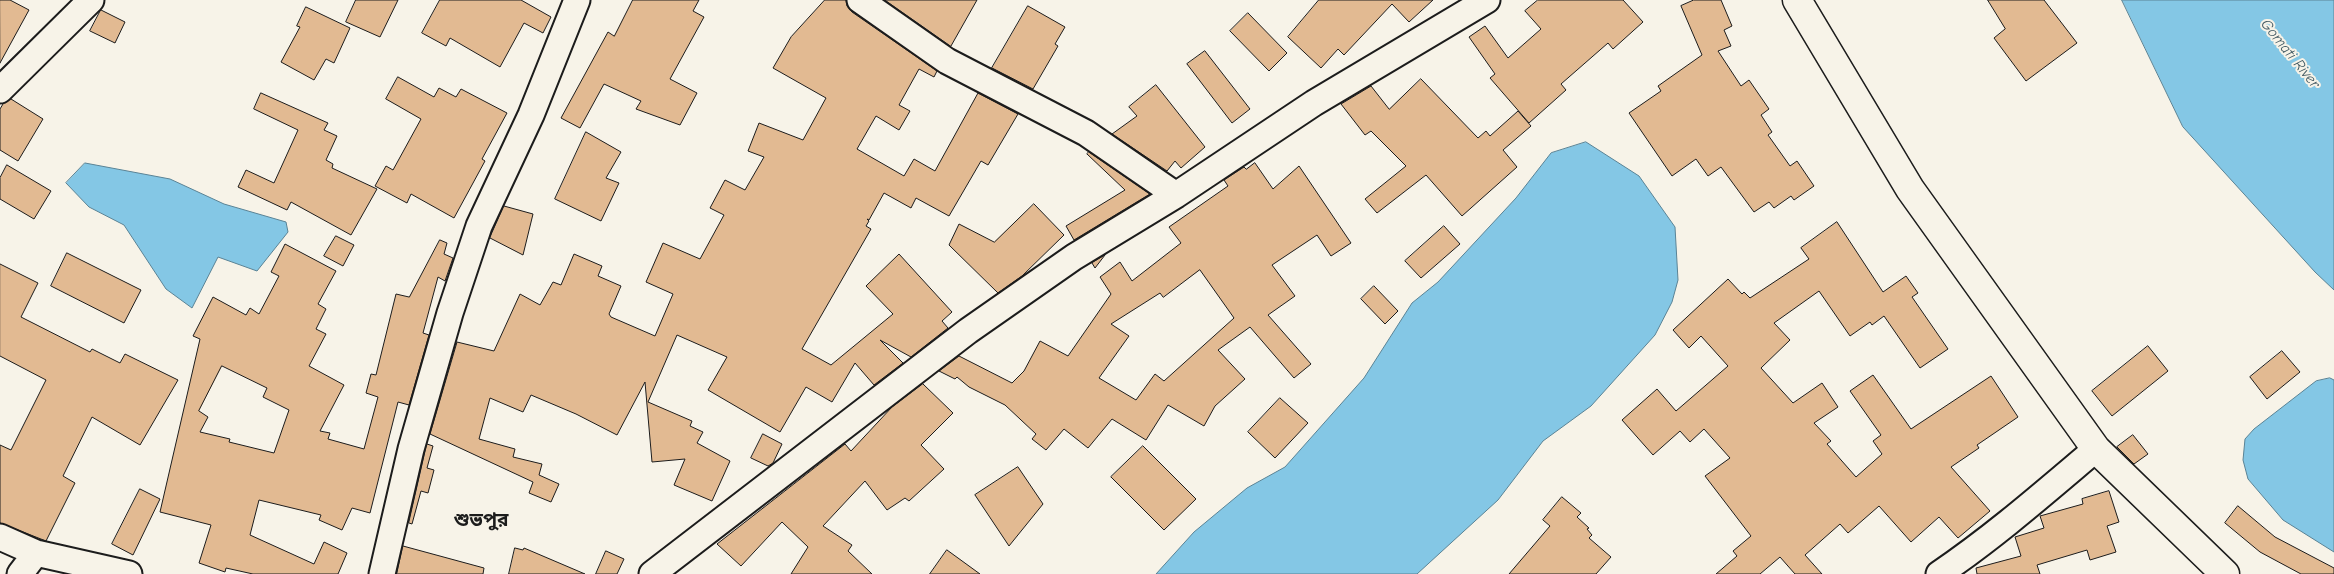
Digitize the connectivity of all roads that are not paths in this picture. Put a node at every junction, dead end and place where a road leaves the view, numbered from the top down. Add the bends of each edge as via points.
1 (91, 0) edge
2 (578, 0) edge
3 (860, 0) edge
4 (1487, 0) edge
5 (1797, 0) edge
6 (0, 90) edge
7 (1176, 195) junction
8 (2096, 449) junction
9 (0, 537) edge
10 (36, 553) junction
11 (20, 574) edge
12 (129, 574) edge
13 (382, 574) edge
14 (652, 574) edge
15 (1939, 574) edge
16 (2224, 574) edge

1 - 6 street
2 - 13 street via 531,115 479,226 411,450
3 - 7 street via 947,61 1086,133
4 - 7 street via 1314,103
5 - 8 street via 1910,189
7 - 14 street via 1074,257 968,331
8 - 15 street via 2027,508
8 - 16 street
9 - 10 street
10 - 11 street
10 - 12 street

